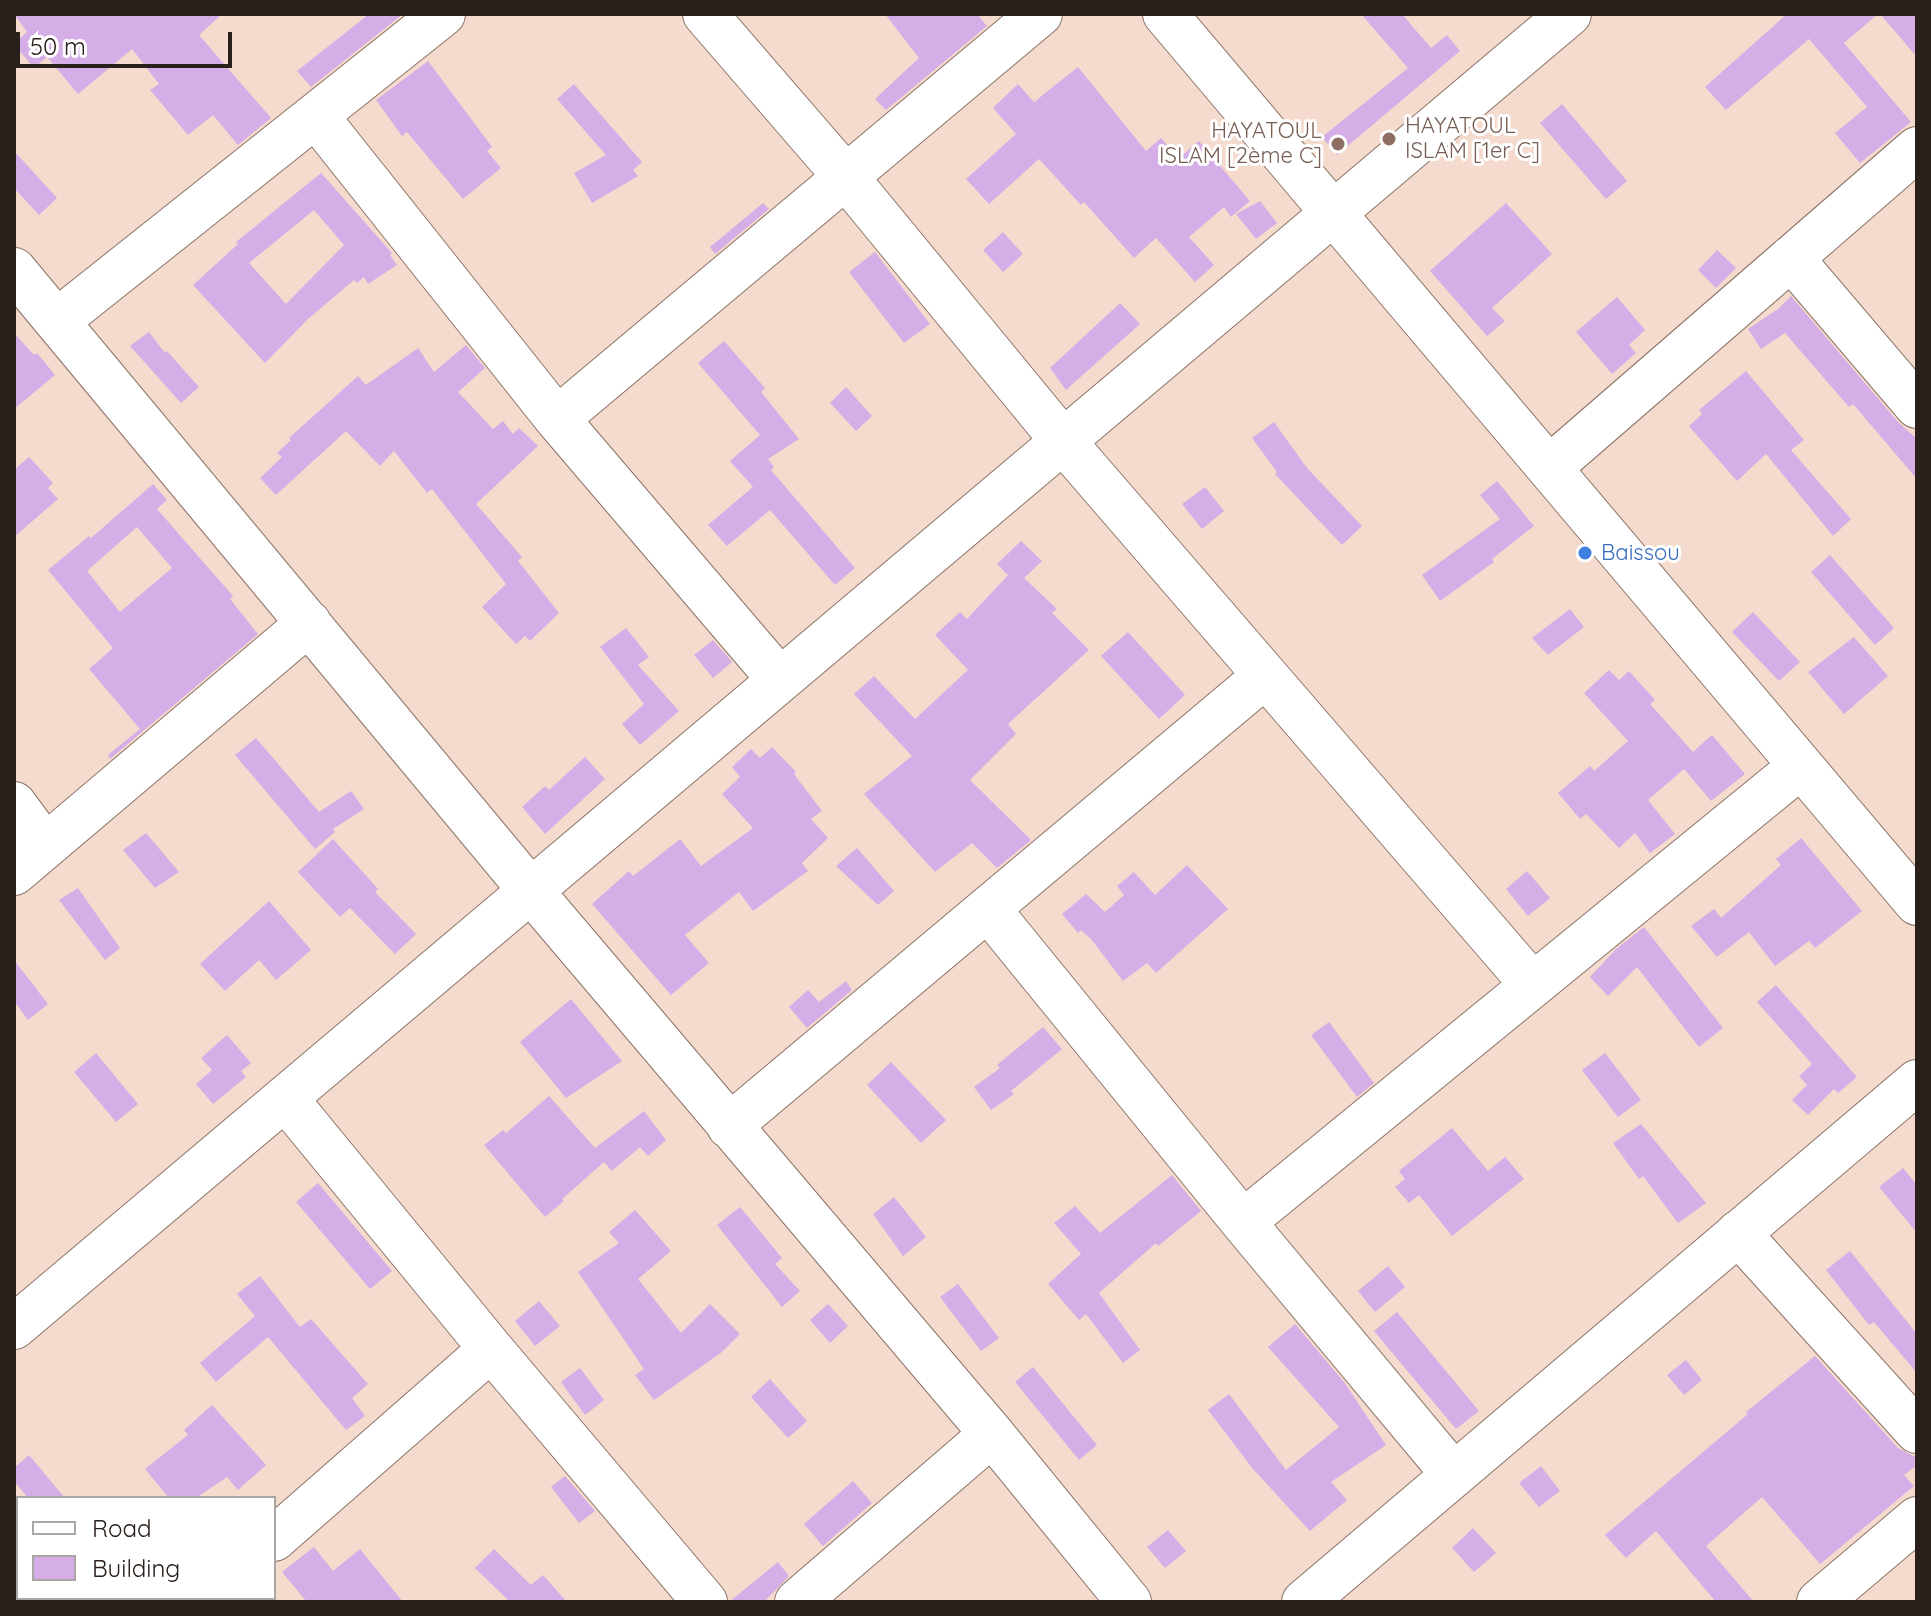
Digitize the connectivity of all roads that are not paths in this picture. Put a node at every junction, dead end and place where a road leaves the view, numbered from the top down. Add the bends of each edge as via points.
1 (443, 14) edge
2 (705, 14) edge
3 (1040, 14) edge
4 (1165, 14) edge
5 (1569, 14) edge
6 (316, 116) junction
7 (1917, 149) edge
8 (845, 176) junction
9 (1332, 214) junction
10 (1791, 258) junction
11 (14, 270) edge
12 (57, 321) junction
13 (1917, 406) edge
14 (557, 419) junction
15 (1063, 441) junction
16 (1549, 468) junction
17 (309, 623) junction
18 (1265, 676) junction
19 (780, 680) junction
20 (1801, 766) junction
21 (14, 804) edge
22 (30, 859) edge
23 (531, 891) junction
24 (1917, 903) edge
25 (988, 909) junction
26 (1532, 984) junction
27 (1917, 1082) edge
28 (285, 1098) junction
29 (729, 1126) junction
30 (1243, 1222) junction
31 (1738, 1233) junction
32 (14, 1327) edge
33 (491, 1349) junction
34 (1917, 1431) edge
35 (992, 1434) junction
36 (1454, 1475) junction
37 (1917, 1519) edge
38 (276, 1537) edge
39 (705, 1602) edge
40 (797, 1602) edge
41 (1129, 1602) edge
42 (1304, 1602) edge
43 (1819, 1602) edge

1 - 6 street
2 - 8 street
3 - 8 street
4 - 9 street
5 - 9 street
6 - 12 street
6 - 14 street
7 - 10 street
8 - 14 street
8 - 15 street
9 - 15 street
9 - 16 street
10 - 13 street
10 - 16 street
11 - 12 street
12 - 17 street
14 - 19 street
15 - 18 street
15 - 19 street
16 - 20 street
17 - 22 street
17 - 23 street
18 - 25 street
18 - 26 street
19 - 23 street
20 - 24 street
20 - 26 street
21 - 22 street
23 - 28 street
23 - 29 street
25 - 29 street
25 - 30 street
26 - 30 street
27 - 31 street
28 - 32 street
28 - 33 street
29 - 35 street
30 - 36 street
31 - 34 street
31 - 36 street
33 - 38 street
33 - 39 street
35 - 40 street
35 - 41 street
36 - 42 street
37 - 43 street

